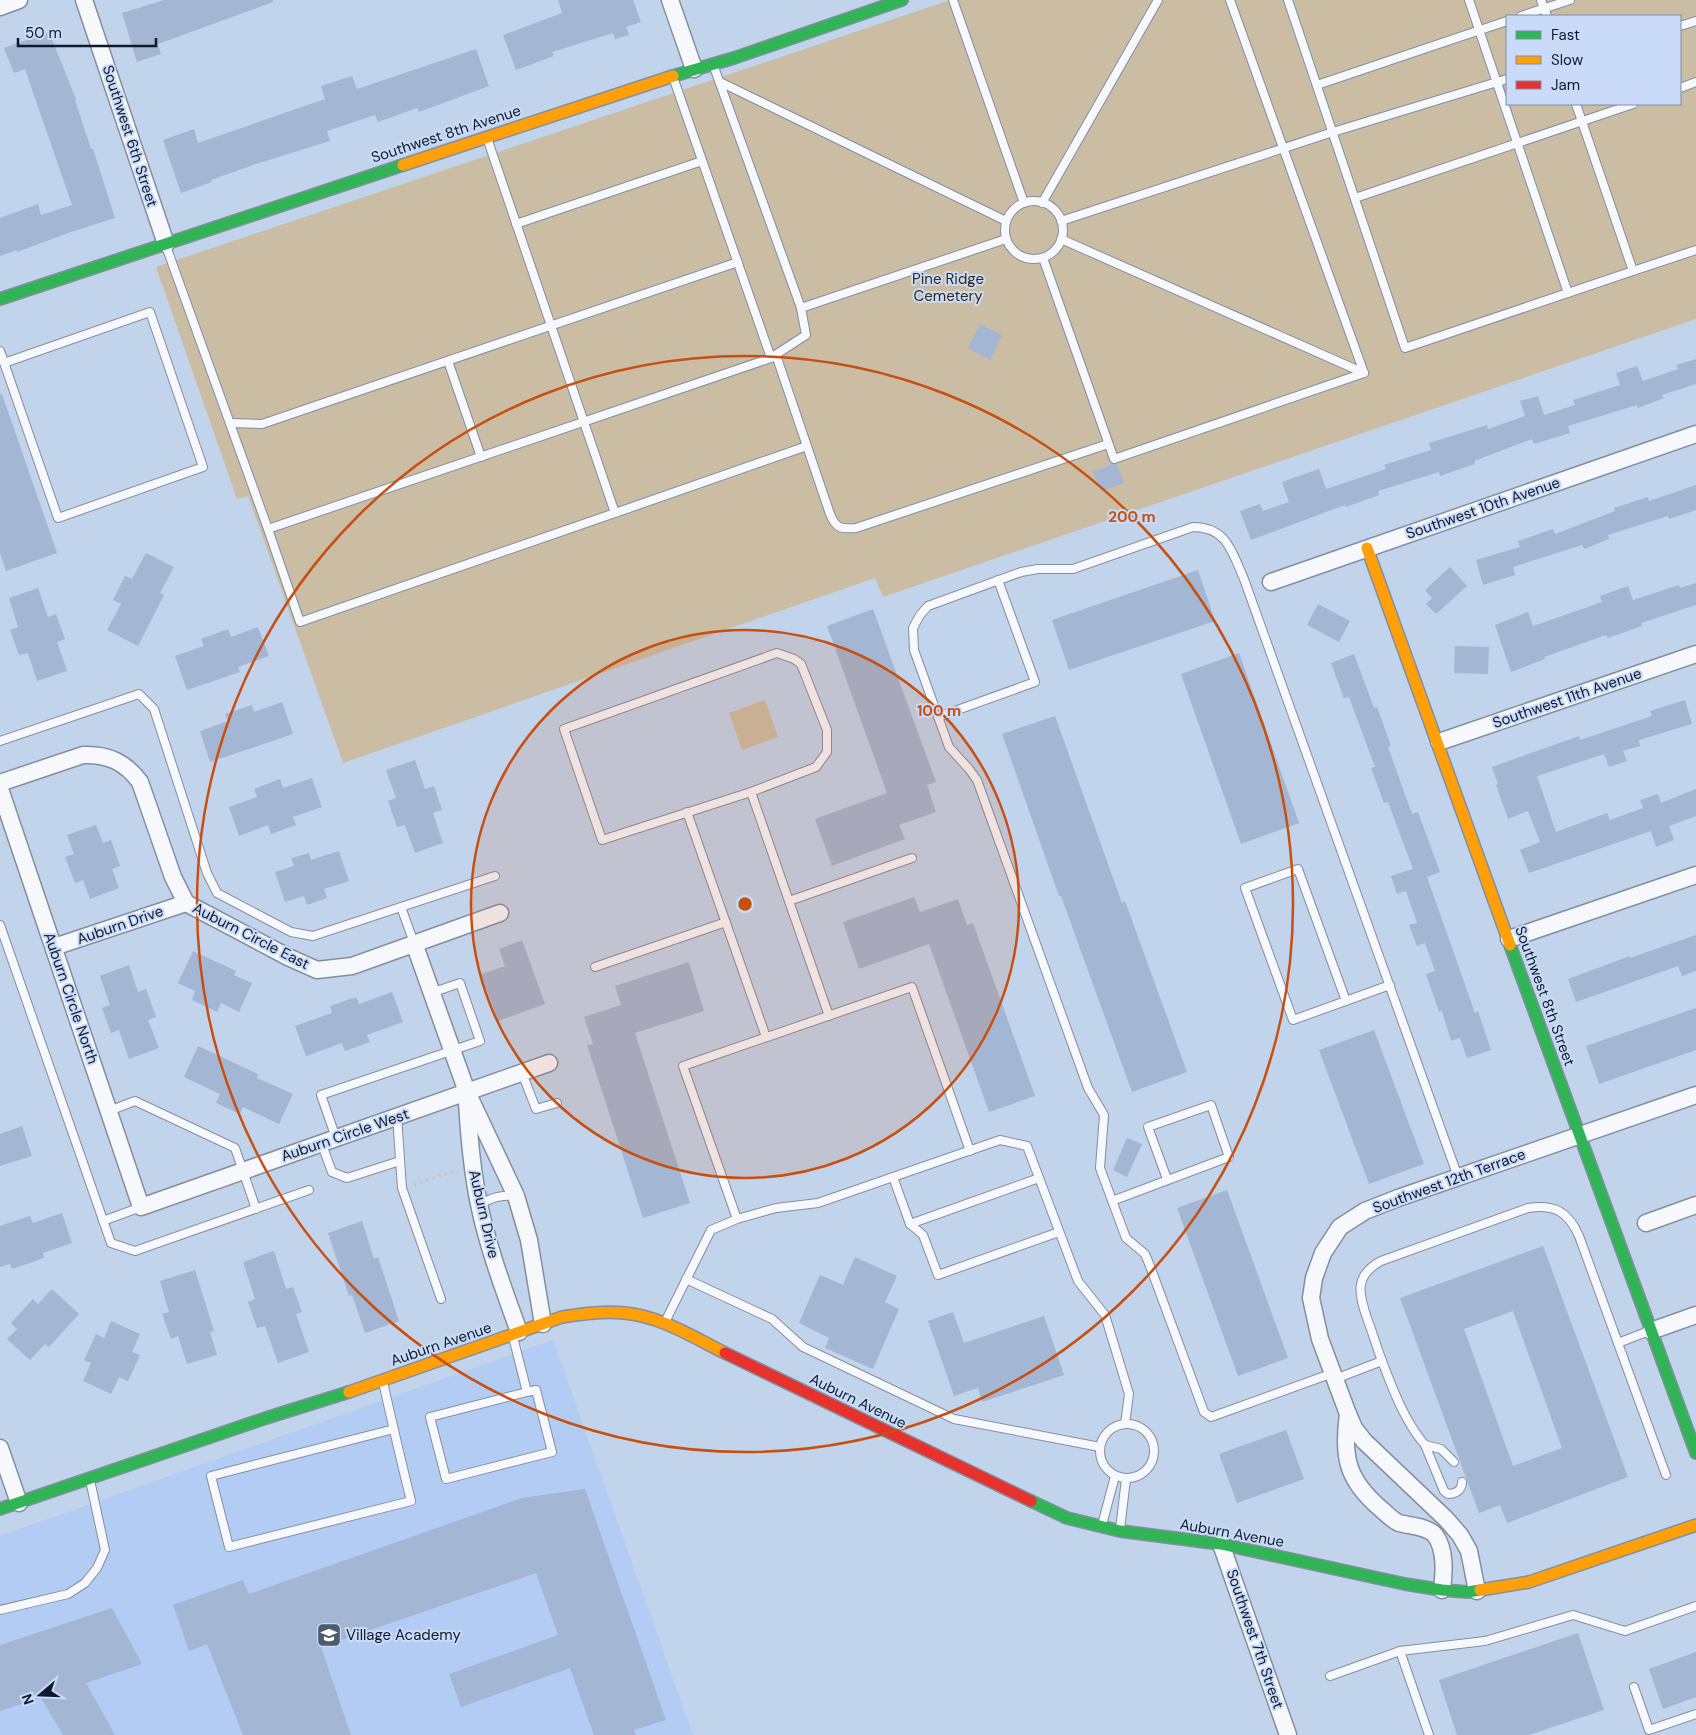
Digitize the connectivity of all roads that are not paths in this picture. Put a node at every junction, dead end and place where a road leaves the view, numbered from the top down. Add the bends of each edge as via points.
1 (19, 0) edge
2 (84, 0) edge
3 (670, 0) edge
4 (902, 0) edge
5 (953, 0) edge
6 (1158, 0) edge
7 (1230, 0) edge
8 (1288, 0) edge
9 (1469, 0) edge
10 (1541, 0) edge
11 (1570, 0) edge
12 (0, 7) edge
13 (1545, 12) edge
14 (1527, 15) edge
15 (1506, 21) edge
16 (1696, 21) edge
17 (1681, 26) edge
18 (1479, 30) junction
19 (713, 64) junction
20 (694, 69) junction
21 (673, 75) junction
22 (1506, 79) edge
23 (720, 82) junction
24 (1496, 82) junction
25 (1696, 82) edge
26 (1317, 85) junction
27 (1681, 88) edge
28 (1576, 105) edge
29 (1630, 105) edge
30 (1582, 121) junction
31 (1333, 132) junction
32 (487, 136) junction
33 (1517, 143) junction
34 (1284, 148) junction
35 (702, 161) junction
36 (1354, 198) junction
37 (1042, 202) junction
38 (1024, 203) junction
39 (1006, 221) junction
40 (1061, 221) junction
41 (516, 224) junction
42 (1006, 239) junction
43 (1061, 239) junction
44 (166, 244) junction
45 (1696, 250) edge
46 (1043, 258) junction
47 (738, 262) junction
48 (1633, 271) junction
49 (1568, 293) junction
50 (0, 299) edge
51 (802, 308) junction
52 (551, 326) junction
53 (0, 351) edge
54 (773, 356) junction
55 (448, 361) junction
56 (4, 363) junction
57 (1364, 373) junction
58 (584, 422) junction
59 (230, 424) junction
60 (1696, 434) edge
61 (1108, 444) junction
62 (807, 446) junction
63 (481, 457) junction
64 (615, 513) junction
65 (268, 529) junction
66 (1368, 548) junction
67 (998, 580) junction
68 (1271, 582) dead end
69 (1696, 654) edge
70 (938, 717) junction
71 (0, 741) edge
72 (1439, 742) junction
73 (0, 783) edge
74 (0, 789) edge
75 (751, 792) junction
76 (687, 812) junction
77 (912, 858) dead end
78 (1696, 875) edge
79 (495, 876) dead end
80 (789, 901) junction
81 (186, 903) junction
82 (402, 907) junction
83 (500, 913) dead end
84 (726, 922) junction
85 (0, 924) edge
86 (1509, 939) junction
87 (414, 943) junction
88 (54, 947) junction
89 (595, 967) dead end
90 (1390, 985) junction
91 (431, 993) junction
92 (1346, 1001) junction
93 (829, 1016) junction
94 (766, 1037) junction
95 (452, 1051) junction
96 (549, 1064) dead end
97 (522, 1073) junction
98 (467, 1092) junction
99 (1696, 1095) edge
100 (558, 1103) dead end
101 (109, 1111) junction
102 (397, 1116) junction
103 (1579, 1135) junction
104 (329, 1140) junction
105 (970, 1151) junction
106 (400, 1161) junction
107 (243, 1171) junction
108 (893, 1177) junction
109 (1458, 1177) junction
110 (1039, 1178) junction
111 (1167, 1179) junction
112 (309, 1190) dead end
113 (516, 1196) junction
114 (1112, 1201) junction
115 (479, 1205) junction
116 (1696, 1205) edge
117 (141, 1207) junction
118 (256, 1209) junction
119 (737, 1218) junction
120 (103, 1221) junction
121 (1646, 1223) dead end
122 (910, 1224) junction
123 (1059, 1232) junction
124 (686, 1279) junction
125 (441, 1299) dead end
126 (1696, 1315) edge
127 (543, 1324) junction
128 (664, 1324) junction
129 (1651, 1331) junction
130 (515, 1334) junction
131 (1618, 1343) junction
132 (1382, 1362) junction
133 (1334, 1376) junction
134 (382, 1381) junction
135 (527, 1392) junction
136 (1348, 1414) junction
137 (1126, 1424) junction
138 (394, 1429) junction
139 (1425, 1445) junction
140 (1100, 1447) junction
141 (0, 1448) edge
142 (1696, 1453) edge
143 (1454, 1462) dead end
144 (1666, 1475) dead end
145 (1115, 1476) junction
146 (89, 1478) junction
147 (1126, 1479) junction
148 (1462, 1482) dead end
149 (19, 1503) junction
150 (0, 1510) edge
151 (1696, 1525) edge
152 (1101, 1527) junction
153 (1120, 1531) junction
154 (1221, 1544) junction
155 (1442, 1590) junction
156 (1477, 1591) junction
157 (1696, 1606) edge
158 (0, 1610) edge
159 (1400, 1651) junction
160 (1330, 1676) dead end
161 (1634, 1686) dead end
162 (1696, 1714) edge
163 (1288, 1735) edge
164 (1429, 1735) edge

1 - 12 street
2 - 44 street, Southwest 6th Street
3 - 20 street
4 - 19 street, Southwest 8th Avenue
5 - 38 lane
6 - 37 lane
7 - 34 lane
8 - 26 lane
9 - 18 lane
10 - 13 lane
11 - 13 lane
13 - 14 lane
15 - 18 lane
16 - 17 lane
18 - 24 lane
18 - 26 lane
19 - 20 street, Southwest 8th Avenue
19 - 23 lane
20 - 21 street, Southwest 8th Avenue
21 - 32 street, Southwest 8th Avenue
21 - 35 lane
22 - 24 lane
23 - 39 lane
23 - 51 lane
24 - 31 lane
24 - 33 lane
25 - 27 lane
26 - 31 lane
28 - 30 lane
29 - 30 lane
30 - 33 lane
30 - 48 lane
31 - 34 lane
31 - 36 lane
32 - 41 lane
32 - 44 street, Southwest 8th Avenue
33 - 36 lane
33 - 49 lane
34 - 40 lane
34 - 57 lane
35 - 41 lane
35 - 47 lane
36 - 49 lane via 1405,348
37 - 38 lane
37 - 40 lane via 1057,213
38 - 39 lane via 1016,207
39 - 42 lane
40 - 43 lane
41 - 52 lane
42 - 46 lane via 1010,247 1025,258
42 - 51 lane
43 - 46 lane via 1057,247
43 - 57 lane
44 - 50 street, Southwest 8th Avenue
44 - 59 lane
45 - 48 lane
46 - 61 lane
47 - 52 lane
47 - 54 lane
48 - 49 lane
51 - 54 lane via 806,334
52 - 55 lane
52 - 58 lane
53 - 56 lane
54 - 58 lane
54 - 62 lane
55 - 59 lane via 262,424
55 - 63 lane
56 - 56 lane via 58,518 203,467 150,312
57 - 61 lane via 1114,459
58 - 63 lane
58 - 64 lane
59 - 65 lane
60 - 66 street, Southwest 10th Avenue
61 - 62 lane via 856,528 843,529 834,524
62 - 64 lane
63 - 65 lane
64 - 65 lane via 300,622
66 - 68 street, Southwest 10th Avenue
66 - 72 street, Southwest 8th Street
67 - 70 lane via 928,606 913,628 914,650
67 - 70 lane via 1035,682
67 - 90 lane via 1038,569 1073,569 1192,527 1206,527 1221,534 1244,579
69 - 72 street, Southwest 11th Avenue
70 - 114 lane via 949,747 977,780 1088,1088 1104,1115 1100,1168
71 - 82 lane via 139,694 154,709 207,874 217,893 291,932 313,936
72 - 86 street, Southwest 8th Street
73 - 81 street, Auburn Circle East via 83,755 96,754 121,763 140,782
74 - 88 street, Auburn Circle North
75 - 76 lane
75 - 76 lane via 816,767 827,752 827,730 801,664 777,653 564,729 602,840
75 - 80 lane
76 - 84 lane
77 - 80 lane
78 - 86 street
79 - 82 lane
80 - 93 lane
81 - 87 street, Auburn Circle East via 317,970 352,966
81 - 88 street, Auburn Drive
82 - 87 lane
83 - 87 street, Auburn Circle East
84 - 89 lane
84 - 94 lane
85 - 120 lane
86 - 103 street, Southwest 8th Street
87 - 91 street, Auburn Drive
88 - 101 street, Auburn Circle North
90 - 92 lane
90 - 109 lane
91 - 95 street, Auburn Drive
91 - 95 lane via 460,983 480,1041
92 - 92 lane via 1293,1020 1245,888 1298,869
93 - 94 lane
93 - 105 lane via 912,987
94 - 119 lane via 682,1066
95 - 98 street, Auburn Drive
95 - 104 lane via 322,1095
96 - 97 street, Auburn Circle West
97 - 98 street, Auburn Circle West
97 - 100 lane via 536,1109
98 - 102 street, Auburn Circle West
98 - 113 street, Auburn Drive
98 - 115 street, Auburn Drive via 471,1157
99 - 103 street, Southwest 12th Terrace
101 - 107 lane via 135,1101 235,1148
101 - 117 street, Auburn Circle North
102 - 104 street, Auburn Circle West
102 - 106 lane
103 - 109 street, Southwest 12th Terrace
103 - 129 street, Southwest 8th Street
104 - 106 lane via 332,1172 347,1178
104 - 107 street, Auburn Circle West
105 - 108 lane
105 - 110 lane via 1000,1140 1026,1146
106 - 125 lane via 402,1188
107 - 117 street, Auburn Circle West
107 - 118 lane
108 - 119 lane via 818,1203 776,1208
108 - 122 lane
109 - 133 street, Southwest 12th Terrace via 1365,1211 1340,1227 1323,1253 1311,1298 1320,1339
110 - 122 lane
110 - 123 lane
111 - 111 lane via 1229,1157 1211,1105 1148,1127
111 - 114 lane
112 - 118 lane
113 - 115 lane via 490,1198
113 - 127 street, Auburn Drive via 528,1240
114 - 133 lane via 1126,1238 1145,1254 1204,1412 1211,1417
115 - 130 street, Auburn Drive
116 - 121 street
117 - 120 lane
118 - 120 lane via 135,1251 111,1243
119 - 124 lane via 712,1230
122 - 123 lane via 924,1235 938,1275
123 - 137 lane via 1078,1281 1105,1315 1129,1394
124 - 128 lane
124 - 140 lane via 772,1319 802,1347 954,1419
126 - 129 street
127 - 128 street, Auburn Avenue via 584,1313 612,1312 634,1314
127 - 130 street, Auburn Avenue
128 - 152 street, Auburn Avenue via 1067,1518
129 - 131 lane
129 - 142 street, Southwest 8th Street
130 - 134 street, Auburn Avenue
130 - 135 lane
131 - 132 lane via 1573,1223 1565,1214 1542,1206 1528,1208 1372,1266 1360,1285 1360,1300
131 - 144 lane
132 - 133 lane
132 - 139 lane via 1415,1433
133 - 136 street, Southwest 12th Terrace
134 - 138 lane
134 - 146 street, Auburn Avenue
135 - 135 lane via 430,1417 446,1479 552,1452 536,1390
136 - 155 street, Southwest 12th Terrace via 1346,1456 1351,1474 1373,1502 1397,1522 1434,1534 1443,1551
136 - 156 street, Southwest 12th Terrace via 1364,1442 1460,1535 1469,1551
137 - 140 lane via 1108,1432
137 - 147 lane via 1147,1432 1155,1447 1155,1456 1147,1471
138 - 138 lane via 411,1500 229,1547 211,1476
139 - 143 lane via 1441,1449
139 - 148 lane via 1444,1491 1453,1494 1461,1488
140 - 145 lane via 1103,1464
141 - 149 street
145 - 147 lane
145 - 152 lane
146 - 149 street, Auburn Avenue
146 - 158 lane via 104,1550 97,1568 85,1583 68,1594
147 - 153 lane
149 - 150 street, Auburn Avenue
151 - 156 street, Auburn Avenue via 1529,1582
152 - 153 street, Auburn Avenue
153 - 154 street, Auburn Avenue
154 - 155 street, Auburn Avenue
154 - 163 street, Southwest 7th Street
155 - 156 street, Auburn Avenue
157 - 159 lane via 1625,1631 1573,1615 1485,1641
159 - 160 lane
159 - 164 lane
161 - 162 lane via 1649,1730

